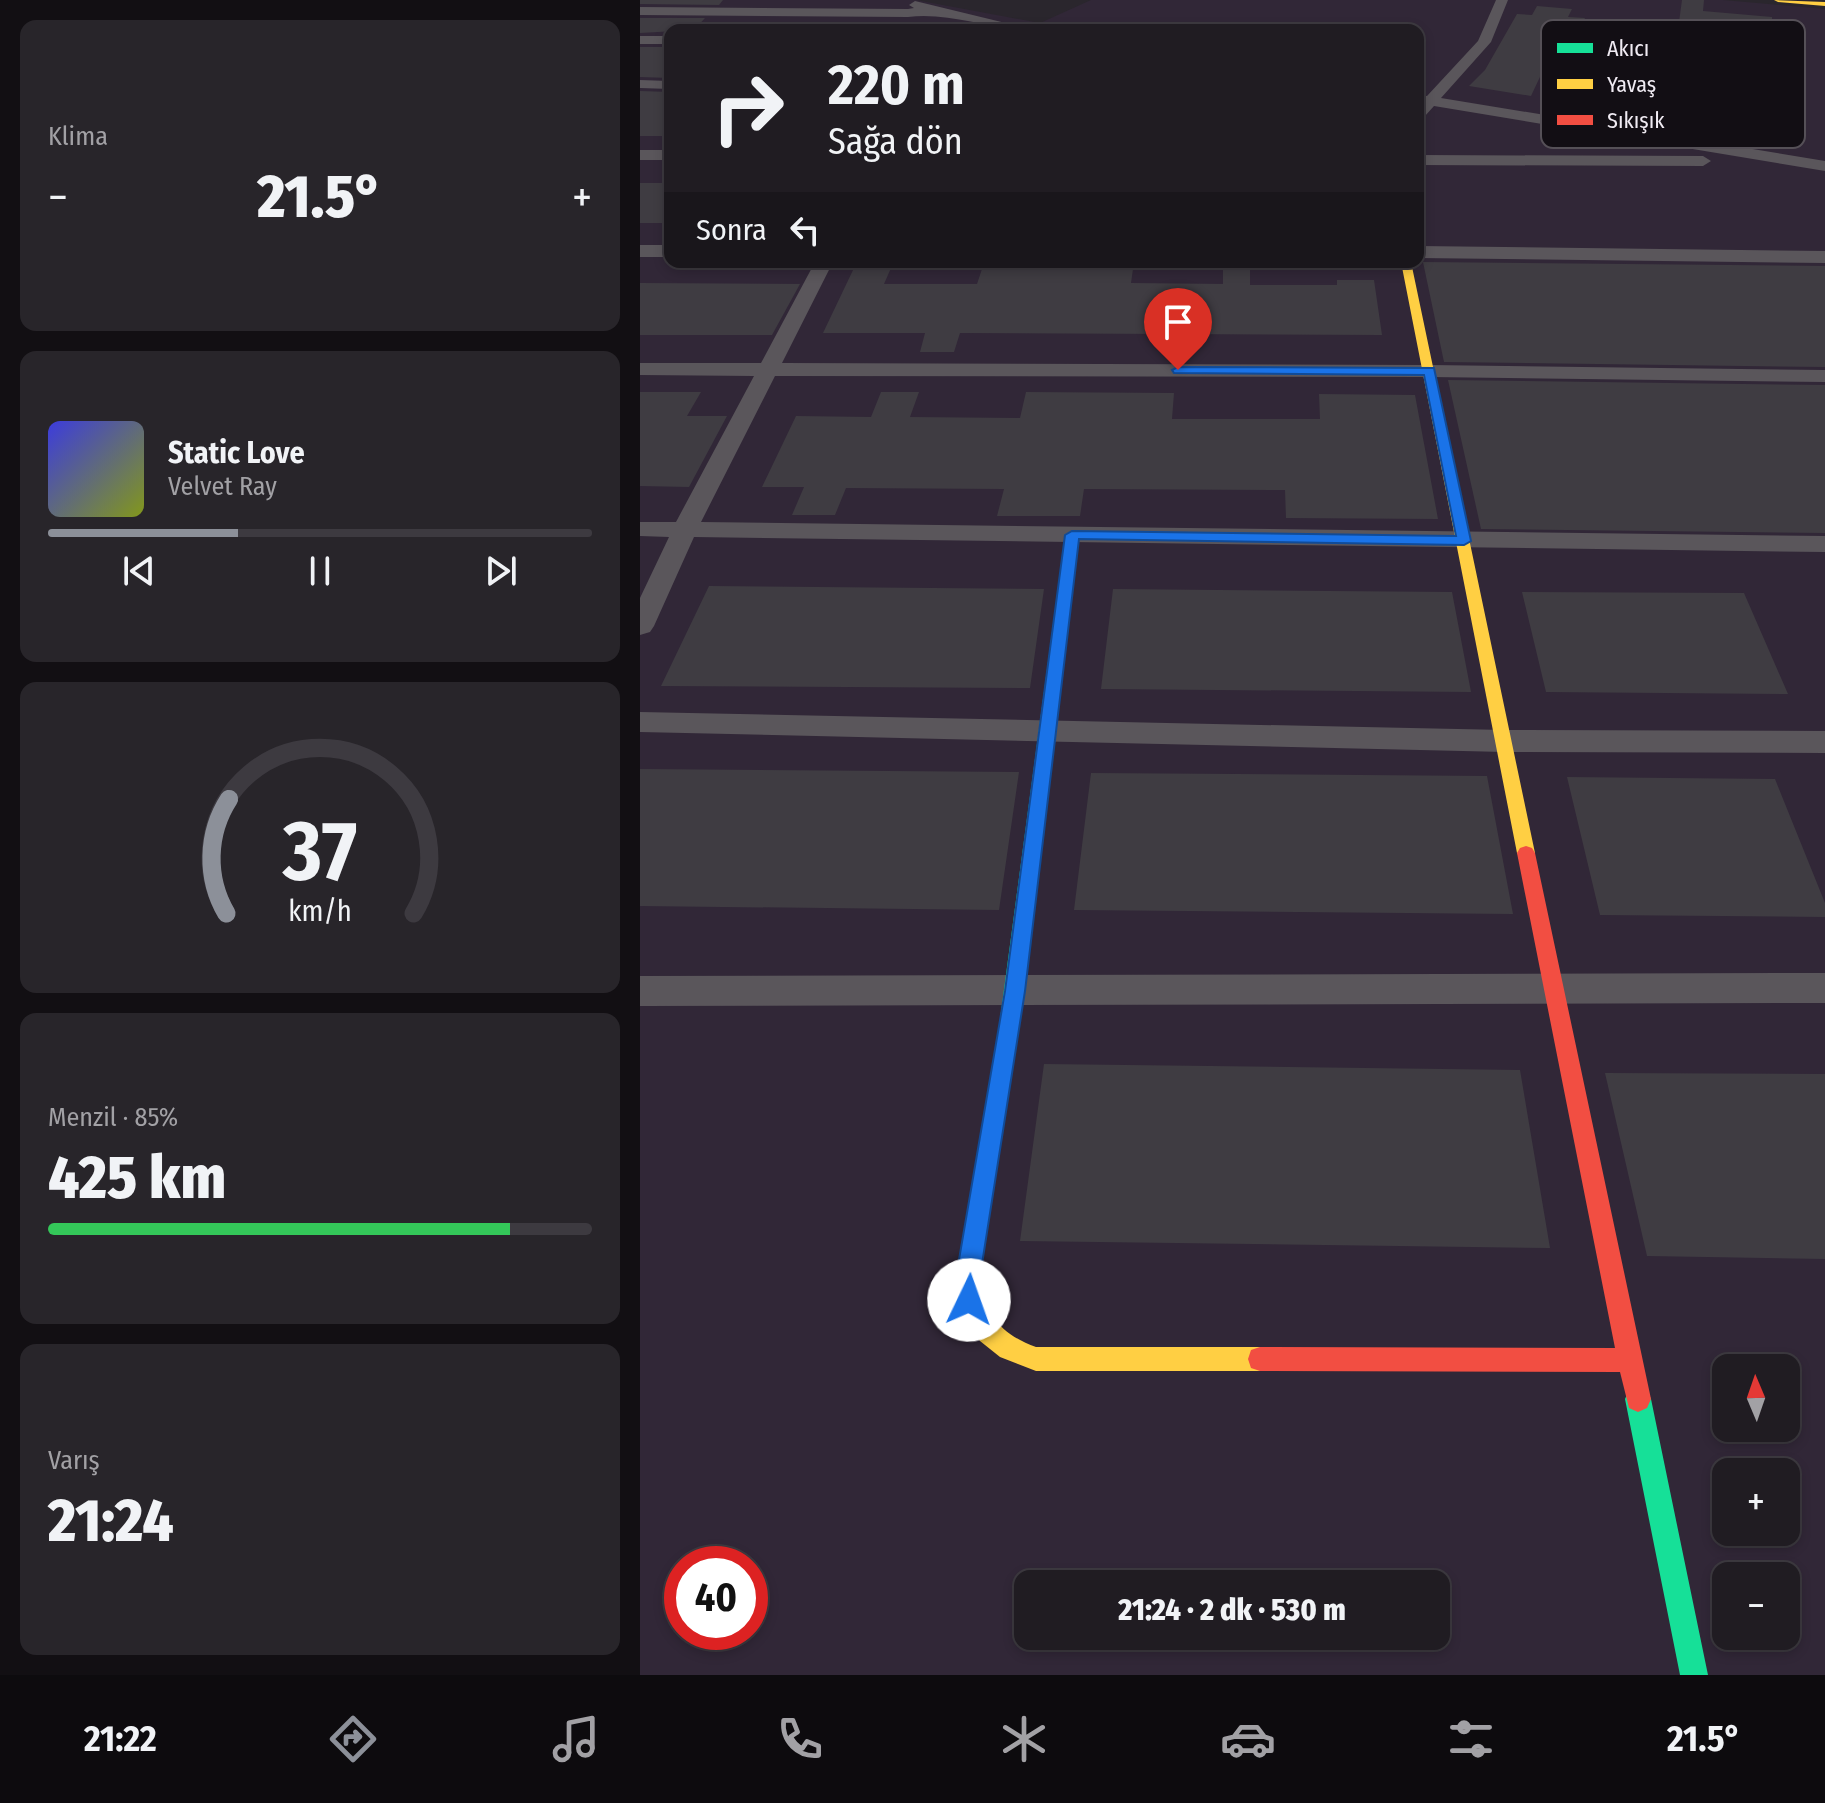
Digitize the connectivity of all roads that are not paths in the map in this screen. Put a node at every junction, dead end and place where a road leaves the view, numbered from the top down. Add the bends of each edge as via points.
1 (892, 0) edge
2 (1502, 0) edge
3 (1778, 0) edge
4 (1825, 4) edge
5 (640, 11) edge
6 (941, 11) junction
7 (938, 24) edge
8 (1000, 24) edge
9 (640, 40) edge
10 (664, 40) edge
11 (640, 84) edge
12 (664, 85) edge
13 (1424, 100) edge
14 (1541, 119) edge
15 (1715, 148) edge
16 (1745, 153) junction
17 (640, 155) edge
18 (664, 155) edge
19 (1424, 160) edge
20 (1825, 166) edge
21 (640, 251) edge
22 (664, 251) edge
23 (1424, 252) edge
24 (1825, 257) edge
25 (821, 268) edge
26 (1407, 268) edge
27 (640, 369) edge
28 (768, 369) junction
29 (1430, 371) junction
30 (1825, 376) edge
31 (640, 529) edge
32 (685, 529) junction
33 (1072, 535) junction
34 (1464, 541) junction
35 (1825, 544) edge
36 (640, 626) edge
37 (640, 722) edge
38 (1050, 731) junction
39 (1505, 741) junction
40 (1825, 742) edge
41 (1825, 988) edge
42 (1555, 990) junction
43 (640, 991) edge
44 (1015, 991) junction
45 (1630, 1360) junction
46 (1694, 1675) edge

1 - 6 street
2 - 13 street via 1484,42
3 - 4 street
5 - 6 street
6 - 7 street
6 - 8 street
9 - 10 street
11 - 12 street
13 - 14 street
15 - 16 street
16 - 19 street via 1690,162
16 - 20 street
17 - 18 street
21 - 22 street
23 - 24 street
25 - 28 street
26 - 29 street
27 - 28 street
28 - 29 street
28 - 32 street
29 - 30 street
29 - 34 street
31 - 32 street
32 - 33 street
32 - 36 street
33 - 34 street
33 - 38 street
34 - 35 street
34 - 39 street
37 - 38 street
38 - 39 street
38 - 44 street
39 - 40 street
39 - 42 street
41 - 42 street
42 - 44 street
42 - 45 street
43 - 44 street
44 - 45 street via 967,1283 974,1315 997,1345 1036,1359
45 - 46 street

